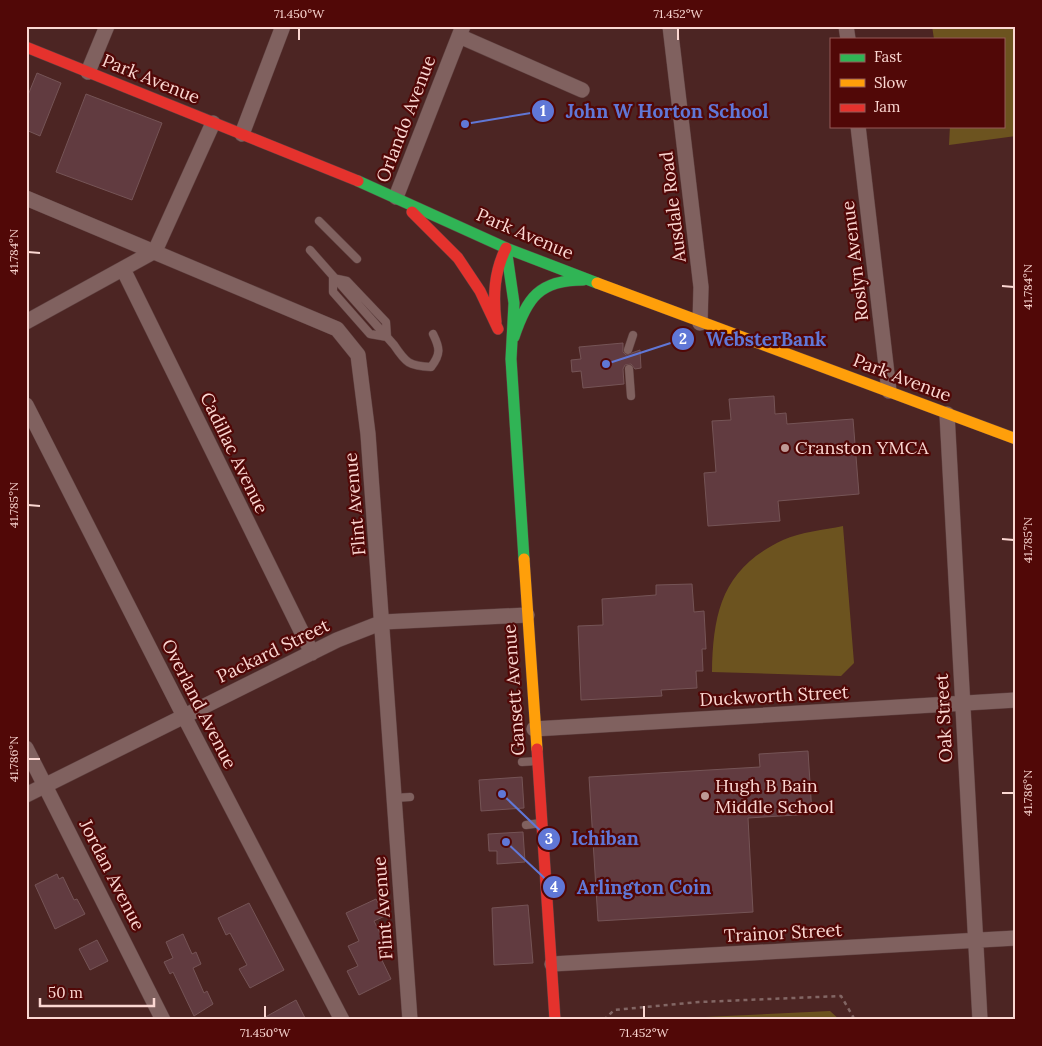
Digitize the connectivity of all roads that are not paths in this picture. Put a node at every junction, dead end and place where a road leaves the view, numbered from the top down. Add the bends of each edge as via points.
1 (106, 26) edge
2 (283, 26) edge
3 (670, 26) edge
4 (461, 31) edge
5 (26, 46) edge
6 (88, 72) junction
7 (582, 90) dead end
8 (213, 123) junction
9 (858, 128) edge
10 (242, 134) junction
11 (396, 197) junction
12 (26, 198) edge
13 (319, 221) dead end
14 (506, 248) junction
15 (310, 250) dead end
16 (155, 251) junction
17 (356, 259) dead end
18 (123, 269) junction
19 (592, 281) junction
20 (26, 322) edge
21 (700, 323) junction
22 (498, 329) junction
23 (433, 334) dead end
24 (633, 335) dead end
25 (514, 337) junction
26 (628, 350) dead end
27 (511, 358) junction
28 (630, 370) dead end
29 (889, 392) junction
30 (631, 396) dead end
31 (26, 405) edge
32 (947, 414) junction
33 (1016, 439) edge
34 (527, 616) junction
35 (384, 622) junction
36 (312, 653) junction
37 (1016, 700) edge
38 (962, 703) junction
39 (184, 716) junction
40 (534, 729) junction
41 (26, 748) edge
42 (537, 761) junction
43 (522, 762) dead end
44 (45, 785) junction
45 (26, 795) edge
46 (410, 797) dead end
47 (394, 798) junction
48 (541, 823) junction
49 (526, 824) dead end
50 (1016, 938) edge
51 (975, 940) junction
52 (552, 964) junction
53 (163, 1020) edge
54 (342, 1020) edge
55 (410, 1020) edge
56 (556, 1020) edge
57 (980, 1020) edge

1 - 6 street
2 - 10 street
3 - 21 street, Ausdale Road via 701,288
4 - 7 street
4 - 11 street, Orlando Avenue
5 - 6 main road, Park Avenue
6 - 8 main road, Park Avenue
8 - 10 main road, Park Avenue
8 - 16 street
9 - 29 street, Roslyn Avenue
10 - 11 main road, Park Avenue
11 - 14 main road, Park Avenue
11 - 22 main road via 458,258 480,291
12 - 16 street, Flint Avenue
13 - 17 lane
14 - 19 main road, Park Avenue
14 - 22 main road, Gansett Avenue via 496,272 494,304
14 - 25 main road, Gansett Avenue via 513,285
15 - 23 lane via 405,362 431,367 440,348
16 - 18 street
16 - 35 street, Flint Avenue via 337,329 358,355
18 - 20 street
18 - 36 street, Cadillac Avenue
19 - 21 main road, Park Avenue
19 - 25 main road via 568,279 551,283 537,293 529,300
21 - 29 main road, Park Avenue
22 - 27 main road, Gansett Avenue
24 - 26 lane
25 - 27 main road, Gansett Avenue
27 - 34 main road, Gansett Avenue
28 - 30 lane
29 - 32 main road, Park Avenue
31 - 39 street, Overland Avenue
32 - 33 main road, Park Avenue
32 - 38 street, Oak Street
34 - 35 street, Packard Street
34 - 40 main road, Gansett Avenue
35 - 36 street, Packard Street
35 - 47 street, Flint Avenue
36 - 39 street, Packard Street
37 - 38 street, Duckworth Street
38 - 40 street, Duckworth Street
38 - 51 street, Oak Street
39 - 44 street, Packard Street
39 - 54 street, Overland Avenue
40 - 42 main road, Gansett Avenue
41 - 44 street, Jordan Avenue
42 - 43 lane
42 - 48 main road, Gansett Avenue
44 - 45 street, Packard Street
44 - 53 street, Jordan Avenue
46 - 47 lane
47 - 55 street, Flint Avenue
48 - 49 lane
48 - 52 main road, Gansett Avenue
50 - 51 street, Trainor Street
51 - 52 street, Trainor Street
51 - 57 street, Oak Street
52 - 56 main road, Gansett Avenue

